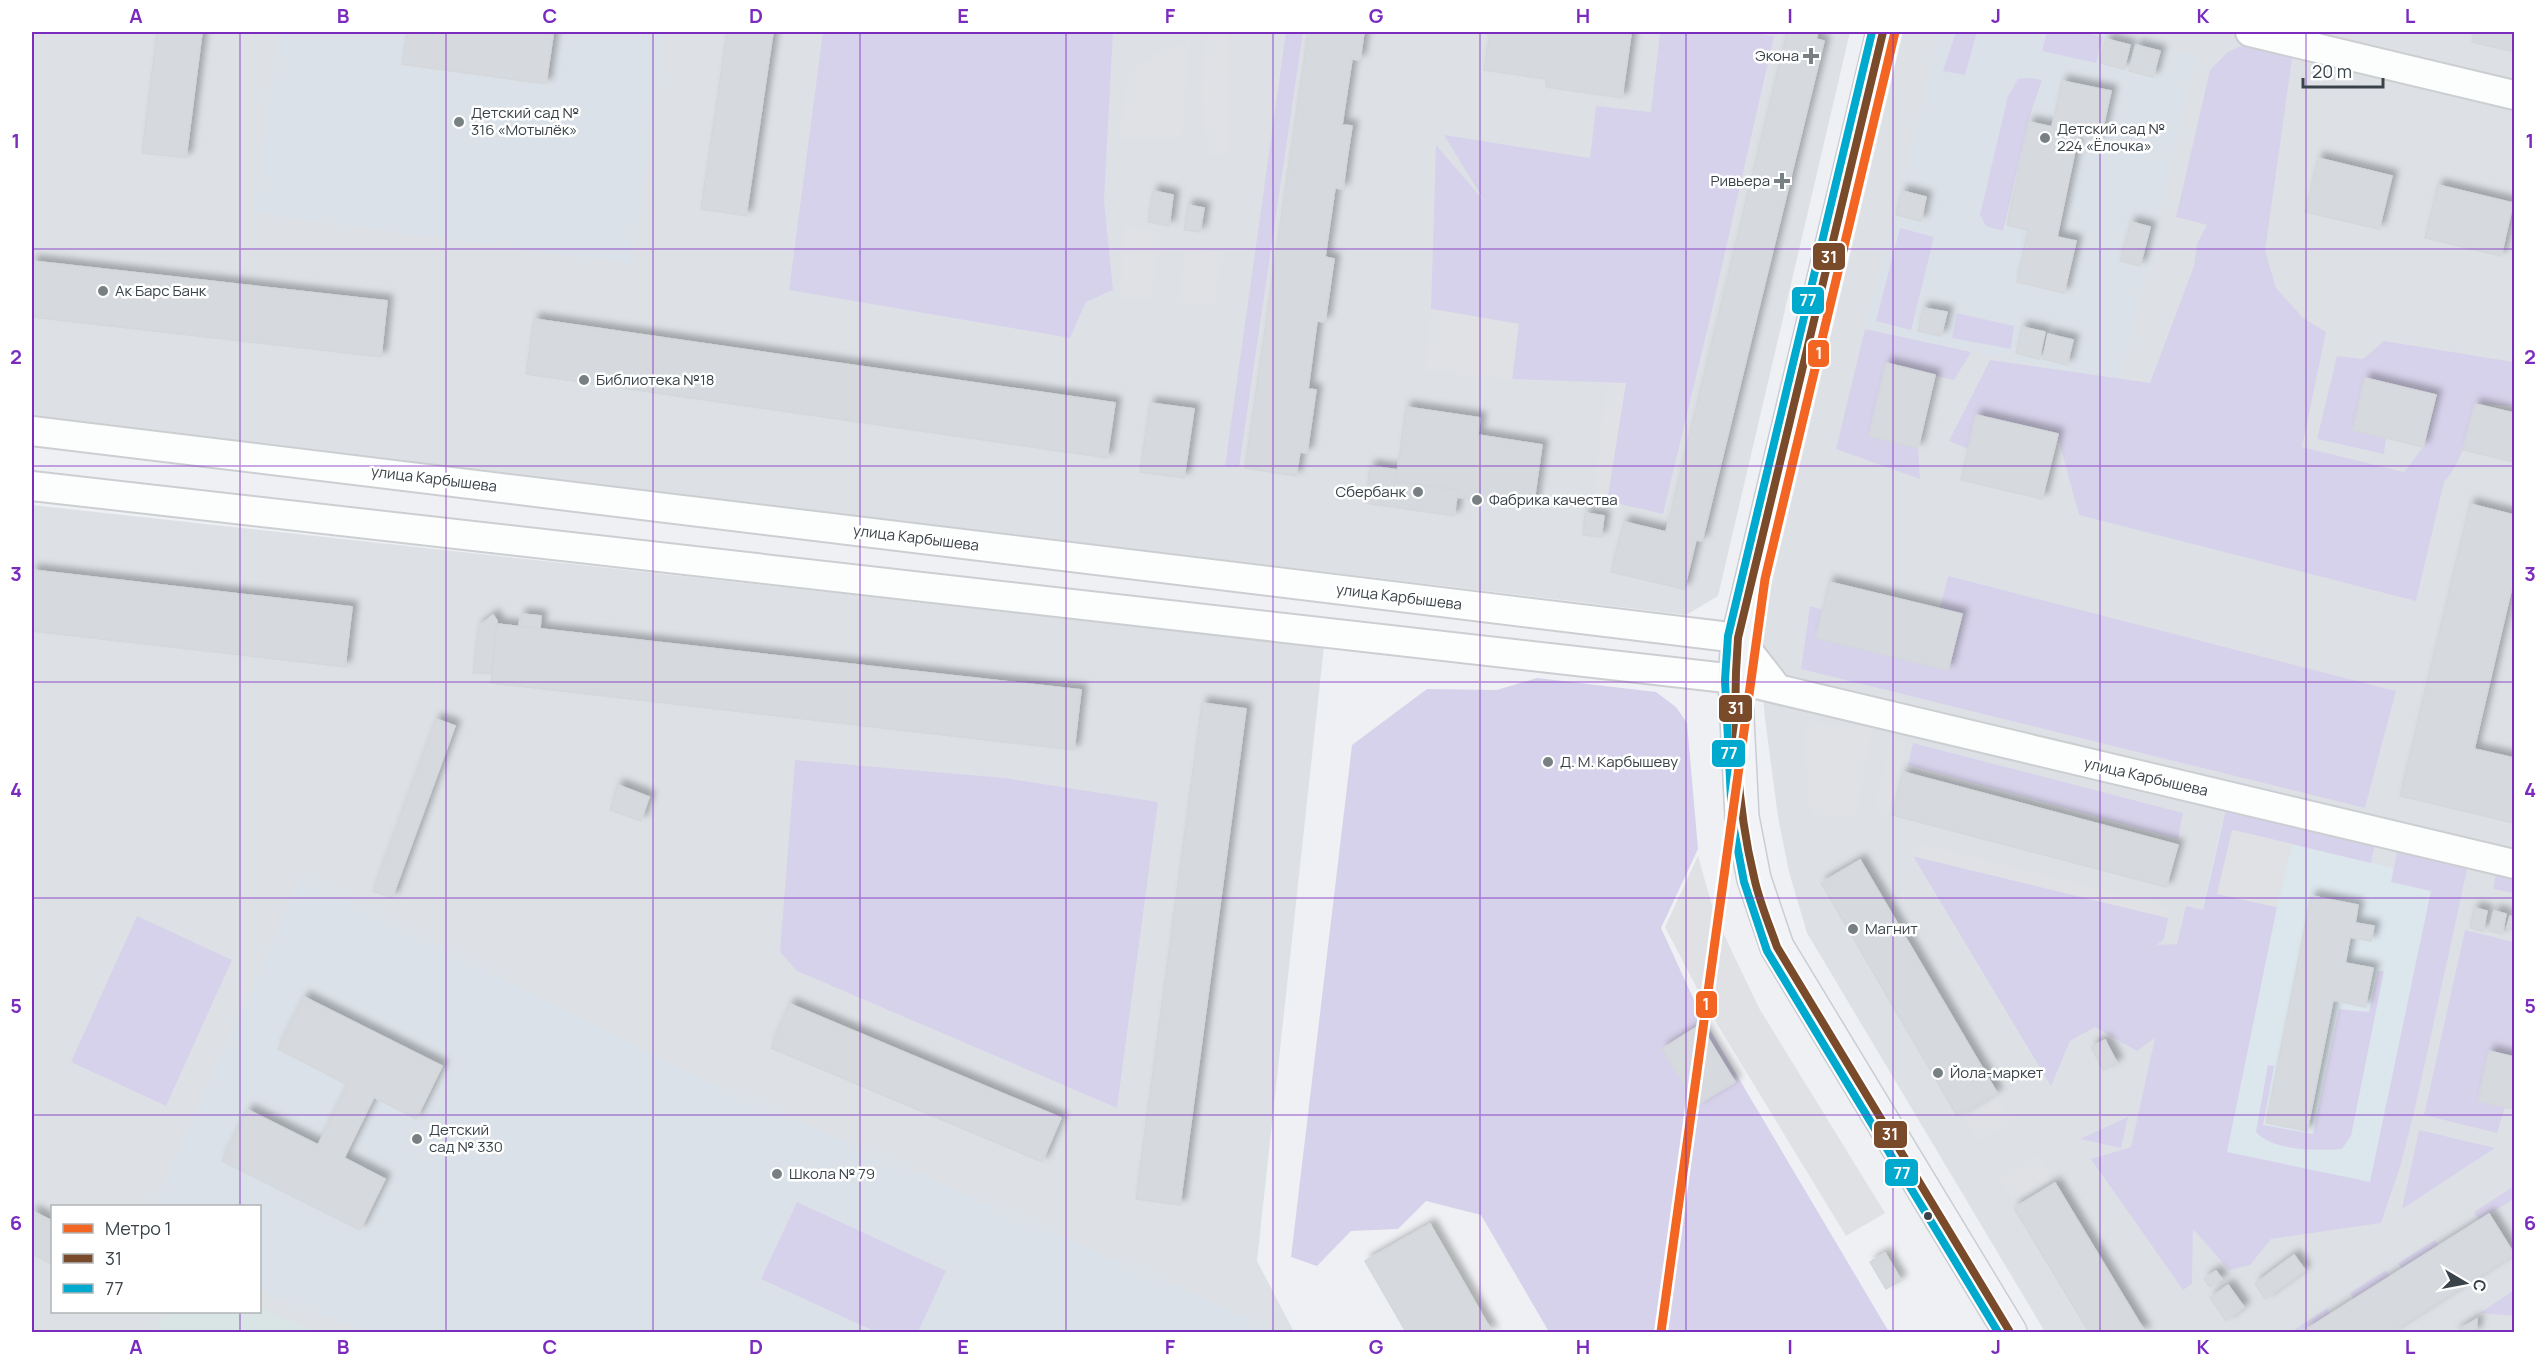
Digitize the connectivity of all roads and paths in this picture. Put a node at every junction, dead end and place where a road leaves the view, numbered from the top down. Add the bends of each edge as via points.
1 (1883, 32) edge
2 (2250, 32) edge
3 (2514, 95) edge
4 (32, 431) edge
5 (32, 486) edge
6 (1738, 638) junction
7 (1735, 679) junction
8 (1777, 688) junction
9 (2514, 864) edge
10 (2010, 1332) edge

1 - 6 street
2 - 3 street
4 - 6 street, улица Карбышева
5 - 7 street, улица Карбышева
6 - 7 street
6 - 8 street
7 - 8 street, улица Карбышева
7 - 10 street via 1742,818 1754,879 1777,946
8 - 9 street, улица Карбышева

